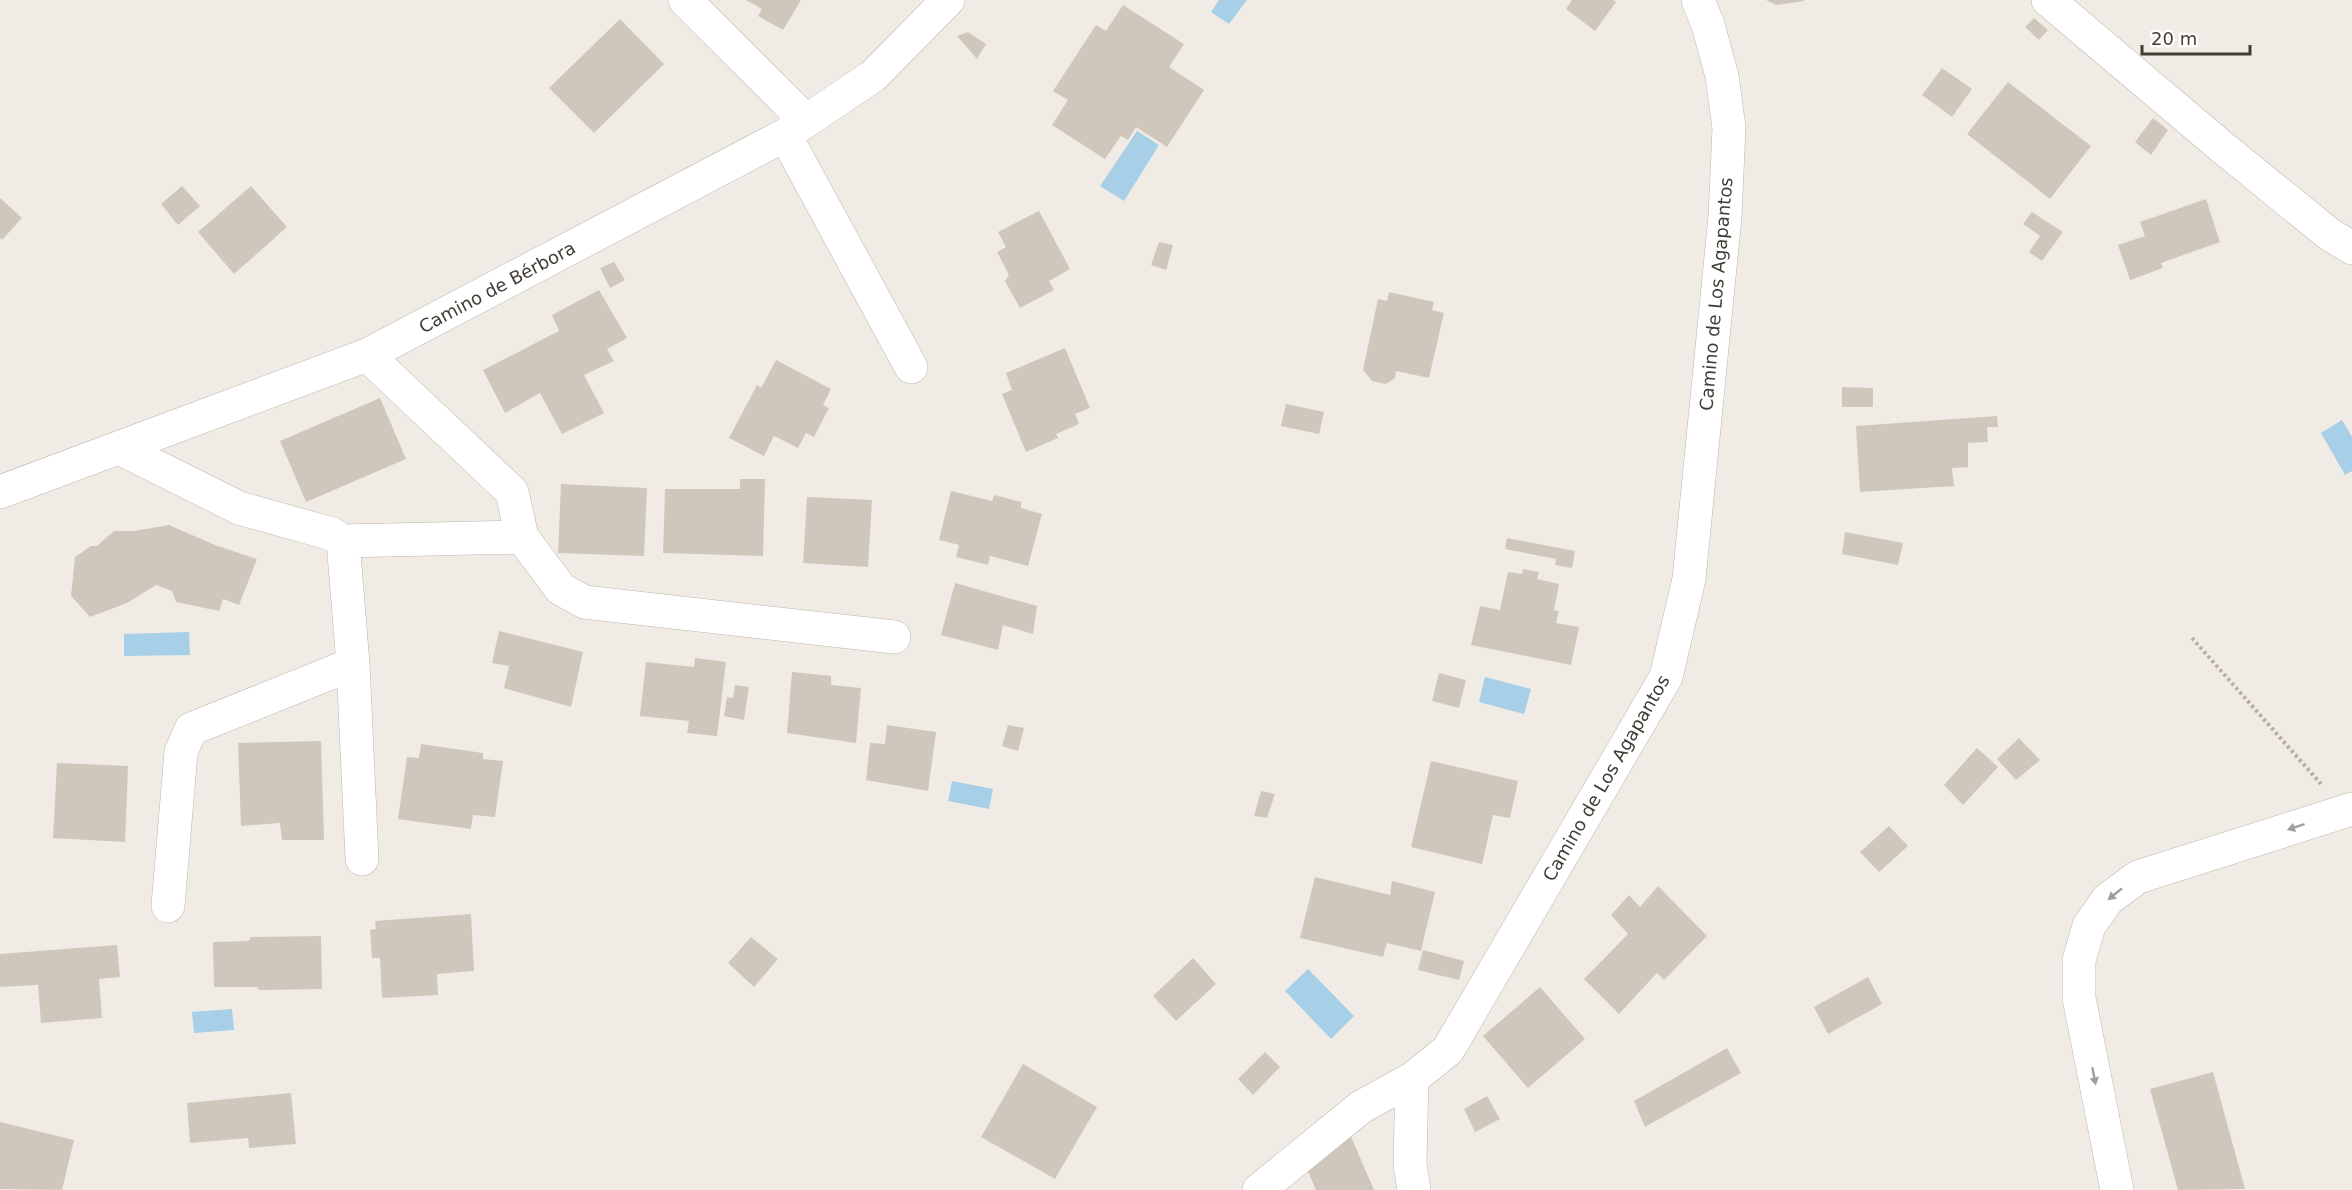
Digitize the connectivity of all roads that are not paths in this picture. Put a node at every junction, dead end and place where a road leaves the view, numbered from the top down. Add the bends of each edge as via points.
1 (684, 0) edge
2 (948, 0) edge
3 (1698, 0) edge
4 (2048, 0) edge
5 (796, 128) junction
6 (2352, 248) edge
7 (367, 356) junction
8 (912, 367) dead end
9 (119, 448) junction
10 (0, 492) edge
11 (522, 537) junction
12 (343, 541) junction
13 (894, 637) dead end
14 (353, 664) junction
15 (2349, 810) edge
16 (362, 859) dead end
17 (168, 906) dead end
18 (1412, 1079) junction
19 (1259, 1190) edge
20 (1414, 1190) edge
21 (2117, 1190) edge

1 - 5 street
2 - 5 street, Camino de Bérbora via 873,76
3 - 18 street, Camino de Los Agapantos via 1722,76 1729,128 1725,217 1689,579 1666,677 1448,1050
4 - 6 street via 2222,147
5 - 7 street, Camino de Bérbora
5 - 8 street
7 - 9 street, Camino de Bérbora
7 - 11 street via 512,492
9 - 10 street, Camino de Bérbora
9 - 12 street via 239,508 332,534
11 - 12 street
11 - 13 street via 561,589 584,602
12 - 14 street
14 - 16 street
14 - 17 street via 191,729 181,752
15 -> 21 street via 2138,877 2108,898 2089,926 2079,960 2079,998
18 - 19 street, Camino de Los Agapantos via 1361,1107
18 - 20 street via 1410,1164

